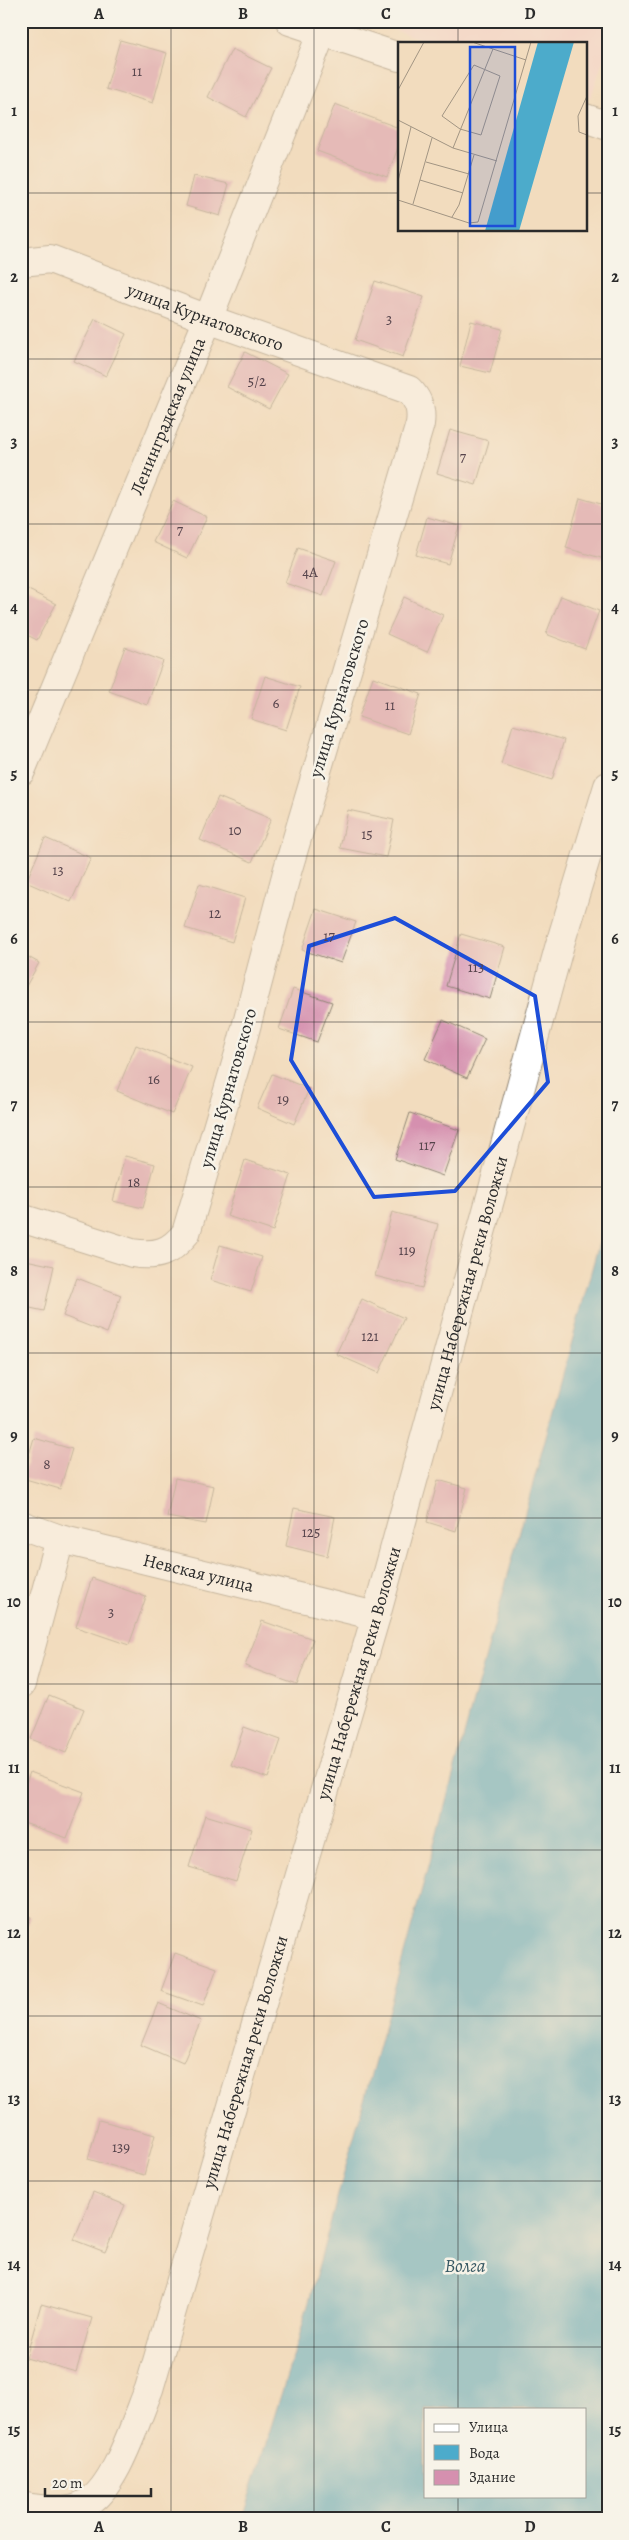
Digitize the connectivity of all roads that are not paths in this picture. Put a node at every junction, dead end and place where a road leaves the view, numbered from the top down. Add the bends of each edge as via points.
1 (290, 21) edge
2 (322, 32) junction
3 (398, 57) edge
4 (586, 118) edge
5 (608, 126) edge
6 (21, 262) edge
7 (208, 319) junction
8 (21, 772) edge
9 (608, 786) edge
10 (21, 1218) edge
11 (21, 1525) edge
12 (60, 1539) junction
13 (376, 1616) junction
14 (21, 1684) edge
15 (33, 2508) edge

1 - 2 street
2 - 3 street
2 - 7 street, Ленинградская улица
4 - 5 street
6 - 7 street, улица Курнатовского via 50,259
7 - 8 street, Ленинградская улица
7 - 10 street, улица Курнатовского via 409,390 420,405 420,424 290,863 186,1233 166,1253 149,1256
9 - 13 street, улица Набережная реки Воложки via 560,944
11 - 12 street, Невская улица
12 - 13 street, Невская улица
12 - 14 street
13 - 15 street, улица Набережная реки Воложки via 149,2389 112,2478 86,2504

